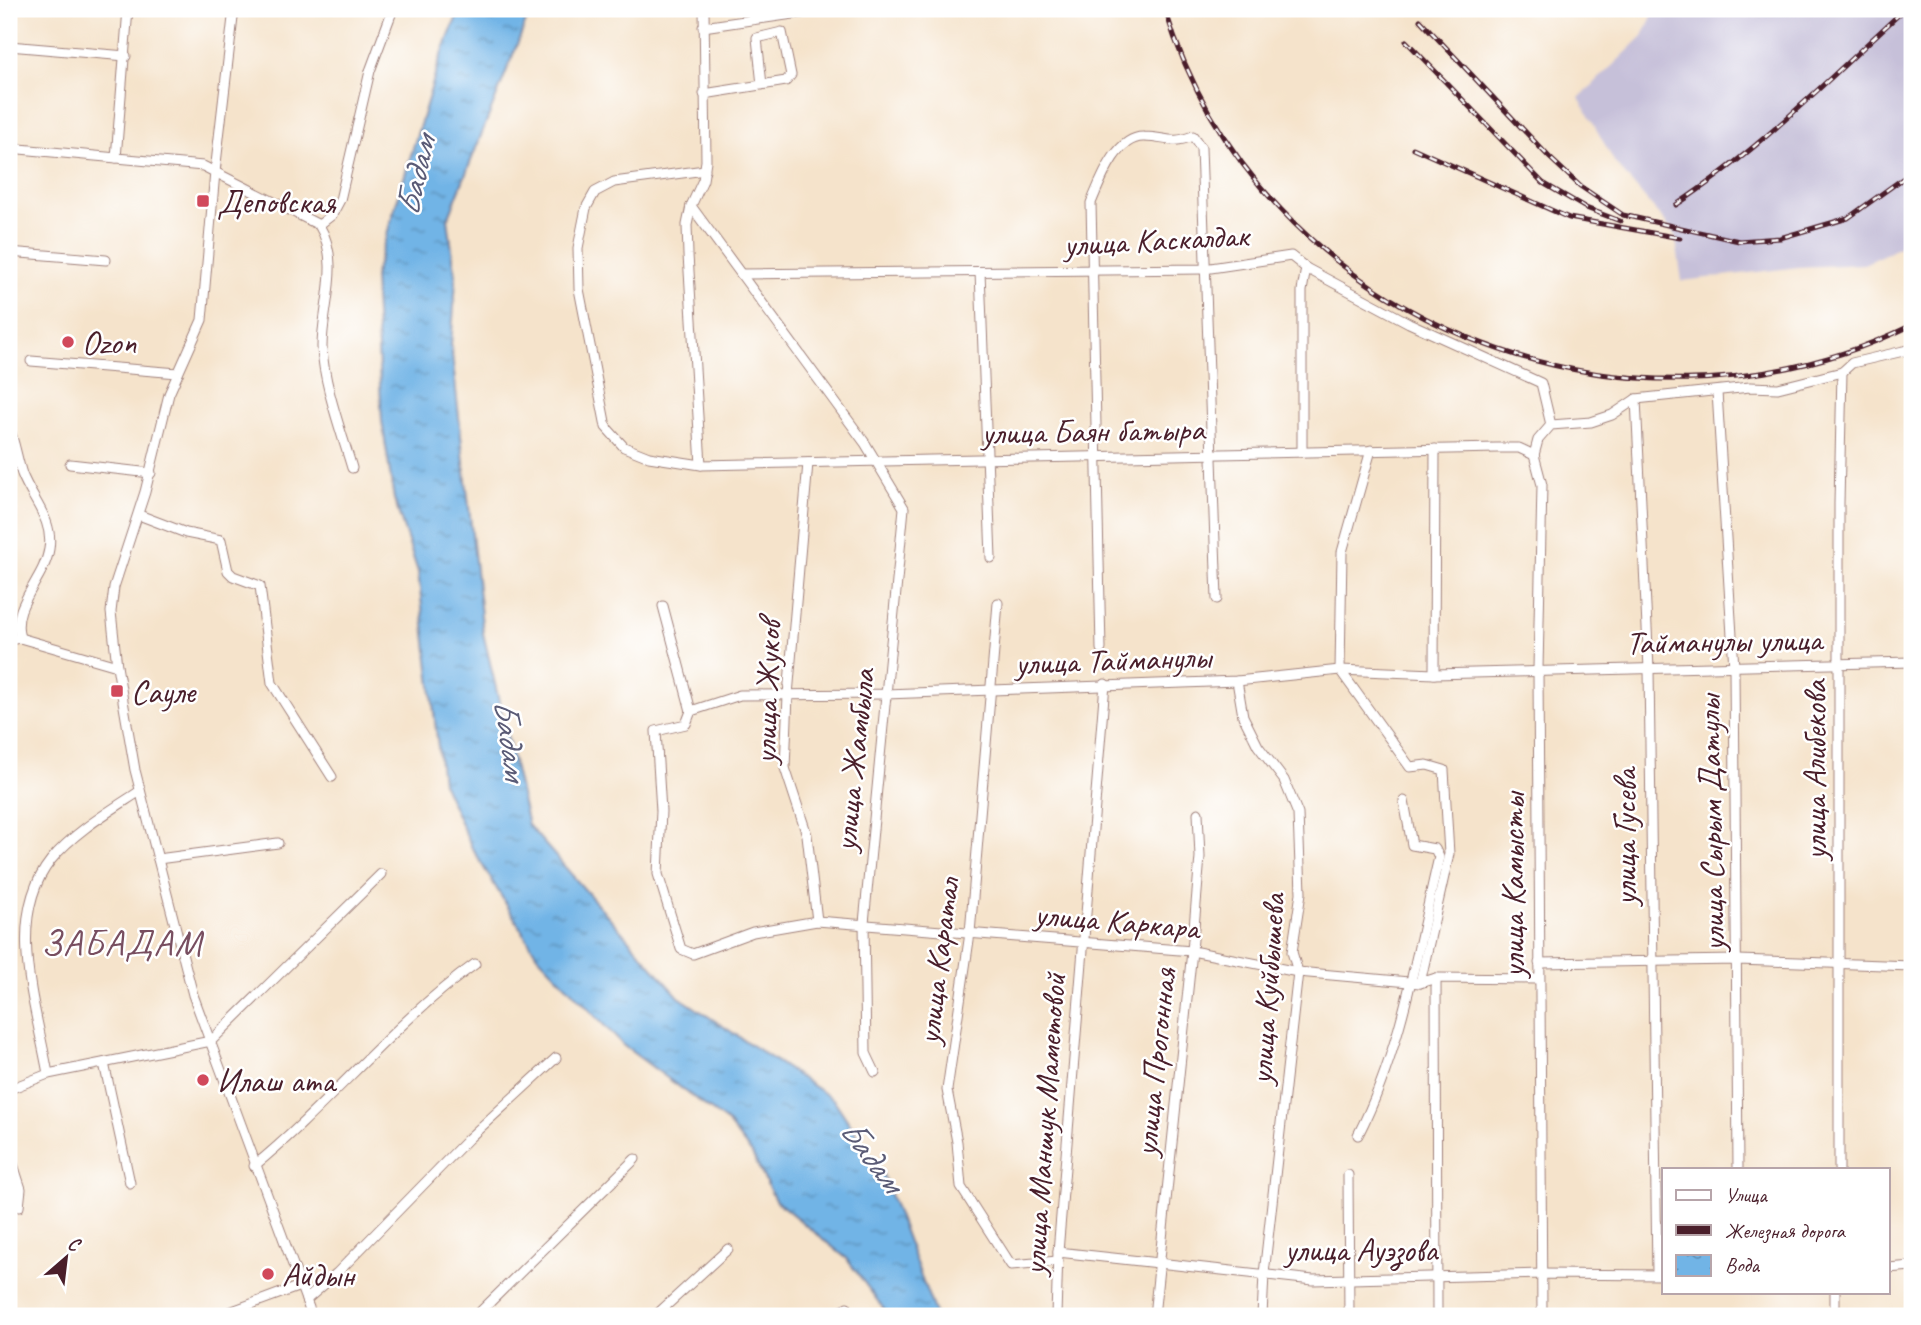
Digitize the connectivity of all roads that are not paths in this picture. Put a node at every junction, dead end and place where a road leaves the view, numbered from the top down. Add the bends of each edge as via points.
1 (128, 9) edge
2 (234, 9) edge
3 (393, 9) edge
4 (705, 9) edge
5 (828, 9) edge
6 (703, 27) junction
7 (9, 46) edge
8 (126, 56) junction
9 (762, 85) junction
10 (704, 94) junction
11 (9, 148) edge
12 (116, 158) junction
13 (705, 170) junction
14 (215, 172) junction
15 (691, 206) junction
16 (319, 225) junction
17 (9, 252) edge
18 (106, 260) dead end
19 (1306, 268) junction
20 (1204, 269) junction
21 (1093, 271) junction
22 (980, 272) junction
23 (741, 274) junction
24 (1912, 349) edge
25 (31, 360) dead end
26 (1842, 372) junction
27 (178, 373) junction
28 (1717, 392) junction
29 (1636, 399) junction
30 (1551, 425) junction
31 (9, 428) edge
32 (1435, 449) junction
33 (1371, 450) junction
34 (1302, 452) junction
35 (1098, 454) junction
36 (1213, 454) junction
37 (1534, 455) junction
38 (987, 458) junction
39 (875, 460) junction
40 (808, 463) junction
41 (70, 464) dead end
42 (701, 465) junction
43 (352, 468) dead end
44 (151, 473) junction
45 (139, 515) junction
46 (991, 558) dead end
47 (1217, 599) dead end
48 (998, 603) dead end
49 (663, 606) dead end
50 (20, 638) junction
51 (9, 640) edge
52 (1101, 649) dead end
53 (1912, 662) edge
54 (1841, 663) junction
55 (117, 666) junction
56 (1734, 668) junction
57 (1538, 669) junction
58 (1649, 669) junction
59 (1340, 670) junction
60 (1434, 674) junction
61 (1237, 681) junction
62 (1105, 684) junction
63 (993, 689) junction
64 (886, 694) junction
65 (788, 695) junction
66 (691, 711) junction
67 (332, 777) dead end
68 (140, 791) junction
69 (1404, 801) dead end
70 (1198, 813) dead end
71 (278, 843) dead end
72 (158, 859) junction
73 (381, 874) dead end
74 (817, 921) junction
75 (864, 923) junction
76 (970, 933) junction
77 (1083, 942) junction
78 (1192, 951) junction
79 (693, 954) joint
80 (1738, 960) junction
81 (1651, 962) junction
82 (1539, 963) junction
83 (1839, 963) junction
84 (475, 964) dead end
85 (1912, 966) edge
86 (1298, 972) junction
87 (1436, 978) junction
88 (1538, 979) junction
89 (1409, 982) junction
90 (1420, 983) junction
91 (211, 1041) junction
92 (556, 1058) dead end
93 (104, 1063) junction
94 (875, 1072) dead end
95 (48, 1074) junction
96 (9, 1094) edge
97 (1358, 1135) dead end
98 (9, 1152) edge
99 (635, 1159) dead end
100 (254, 1166) junction
101 (1738, 1168) edge
102 (1839, 1168) edge
103 (1348, 1175) dead end
104 (130, 1183) dead end
105 (19, 1208) dead end
106 (727, 1249) dead end
107 (1058, 1256) junction
108 (1159, 1261) junction
109 (1912, 1266) edge
110 (1890, 1268) edge
111 (1264, 1274) junction
112 (1541, 1274) junction
113 (1660, 1275) edge
114 (1436, 1277) junction
115 (1347, 1279) junction
116 (300, 1286) junction
117 (1835, 1294) edge
118 (306, 1300) junction
119 (847, 1307) dead end
120 (219, 1316) edge
121 (312, 1316) edge
122 (476, 1316) edge
123 (655, 1316) edge
124 (836, 1316) edge
125 (1056, 1316) edge
126 (1154, 1316) edge
127 (1262, 1316) edge
128 (1349, 1316) edge
129 (1437, 1316) edge
130 (1542, 1316) edge
131 (1835, 1316) edge

1 - 8 street
2 - 14 street
3 - 16 street via 370,71 340,200 332,215
4 - 6 street
5 - 6 street
6 - 10 street
7 - 8 street
8 - 12 street
9 - 9 street via 786,81 791,75 782,32 757,38
9 - 10 street
10 - 13 street
11 - 12 street
12 - 14 street via 202,166
13 - 15 street
13 - 42 street, улица Баян батыра via 614,182 595,192 586,208 578,248 579,289 606,427 624,447 649,457
14 - 16 street
14 - 27 street via 202,320
15 - 23 street, улица Жамбыла
15 - 42 street via 688,255
16 - 43 street via 330,252 322,349
17 - 18 street
19 - 20 street, улица Каскалдак via 1291,256
19 - 30 street, улица Каскалдак via 1409,323 1541,383
19 - 34 street
20 - 21 street, улица Каскалдак
20 - 21 street via 1200,148 1193,136 1175,143 1144,136 1131,139 1108,162 1091,203
20 - 36 street
21 - 22 street, улица Каскалдак
21 - 35 street
22 - 23 street, улица Каскалдак
22 - 38 street
23 - 39 street, улица Жамбыла
24 - 26 street via 1852,363
25 - 27 street
26 - 28 street via 1778,387
26 - 54 street, улица Алибекова
27 - 44 street via 160,425
28 - 29 street
28 - 56 street, улица Сырым Датулы
29 - 30 street via 1591,422
29 - 58 street, улица Гусева
30 - 37 street via 1538,440
31 - 50 street via 22,474 50,534 45,564 20,610
32 - 33 street, улица Баян батыра
32 - 37 street, улица Баян батыра via 1519,448
32 - 60 street
33 - 34 street, улица Баян батыра
33 - 59 street via 1342,552
34 - 36 street, улица Баян батыра
35 - 36 street, улица Баян батыра
35 - 38 street, улица Баян батыра
35 - 52 street
36 - 47 street
37 - 57 street, улица Камысты via 1542,485
38 - 39 street, улица Баян батыра
38 - 46 street
39 - 40 street, улица Баян батыра
39 - 64 street, улица Жамбыла via 904,508
40 - 42 street, улица Баян батыра
40 - 65 street, улица Жуков
41 - 44 street
44 - 45 street
45 - 55 street via 112,600
45 - 67 street via 186,533 221,540 233,576 260,586 272,683
48 - 63 street, улица Каратал
49 - 66 street
50 - 51 street
50 - 55 street
53 - 54 street, Тайманулы улица
54 - 56 street, Тайманулы улица
54 - 83 street, улица Алибекова
55 - 68 street
56 - 58 street, Тайманулы улица
56 - 80 street, улица Сырым Датулы
57 - 58 street, Тайманулы улица
57 - 60 street, улица Тайманулы
57 - 82 street, улица Камысты
58 - 81 street, улица Гусева
59 - 60 street, улица Тайманулы
59 - 61 street, улица Тайманулы
59 - 90 street via 1410,767 1444,770 1450,854
61 - 62 street, улица Тайманулы
61 - 86 street, улица Куйбышева via 1243,716 1258,746 1284,780 1298,814 1301,892 1292,952
62 - 63 street, улица Тайманулы
62 - 77 street, улица Маншук Маметовой
63 - 64 street, улица Тайманулы
63 - 76 street, улица Каратал
64 - 65 street, улица Тайманулы
64 - 75 street, улица Жамбыла
65 - 66 street, улица Тайманулы via 740,695
65 - 74 street, улица Жуков via 785,768 807,835
66 - 79 street, улица Тайманулы via 686,724 656,731 661,811 658,874 681,949
68 - 72 street
68 - 95 street via 51,860 38,884 25,950
69 - 89 street via 1412,845 1435,849 1440,857
70 - 78 street, улица Прогонная via 1200,857
71 - 72 street
72 - 91 street via 193,995
73 - 91 street
74 - 75 street, улица Каркара
74 - 79 street, улица Каркара via 753,932
75 - 76 street, улица Каркара
75 - 94 street, улица Жамбыла via 866,1053
76 - 77 street, улица Каркара
76 - 107 street, улица Каратал via 947,1090 961,1187 1011,1265
77 - 78 street, улица Каркара
77 - 107 street, улица Маншук Маметовой
78 - 86 street, улица Каркара
78 - 108 street, улица Прогонная
80 - 81 street
80 - 83 street
80 - 101 street, улица Сырым Датулы
81 - 82 street
81 - 113 street, улица Гусева
82 - 88 street, улица Камысты
83 - 85 street
83 - 102 street, улица Алибекова
84 - 100 street via 439,989 297,1131
86 - 89 street, улица Каркара
86 - 111 street, улица Куйбышева
87 - 88 street, улица Каркара
87 - 90 street, улица Каркара
87 - 114 street
88 - 112 street, улица Камысты
89 - 90 street, улица Каркара
89 - 97 street via 1378,1095
91 - 93 street
91 - 100 street
92 - 118 street
93 - 95 street
93 - 104 street
95 - 96 street via 10,1089
98 - 105 street via 20,1189
99 - 122 street
100 - 116 street
103 - 115 street
106 - 123 street
107 - 108 street, улица Ауэзова
107 - 125 street, улица Маншук Маметовой
108 - 111 street, улица Ауэзова
108 - 126 street, улица Прогонная
109 - 110 street
111 - 115 street, улица Ауэзова
111 - 127 street, улица Куйбышева
112 - 113 street, улица Ауэзова
112 - 114 street, улица Ауэзова
112 - 130 street, улица Камысты
114 - 115 street, улица Ауэзова
114 - 129 street
115 - 128 street
116 - 118 street
116 - 120 street
117 - 131 street
118 - 121 street
119 - 124 street

